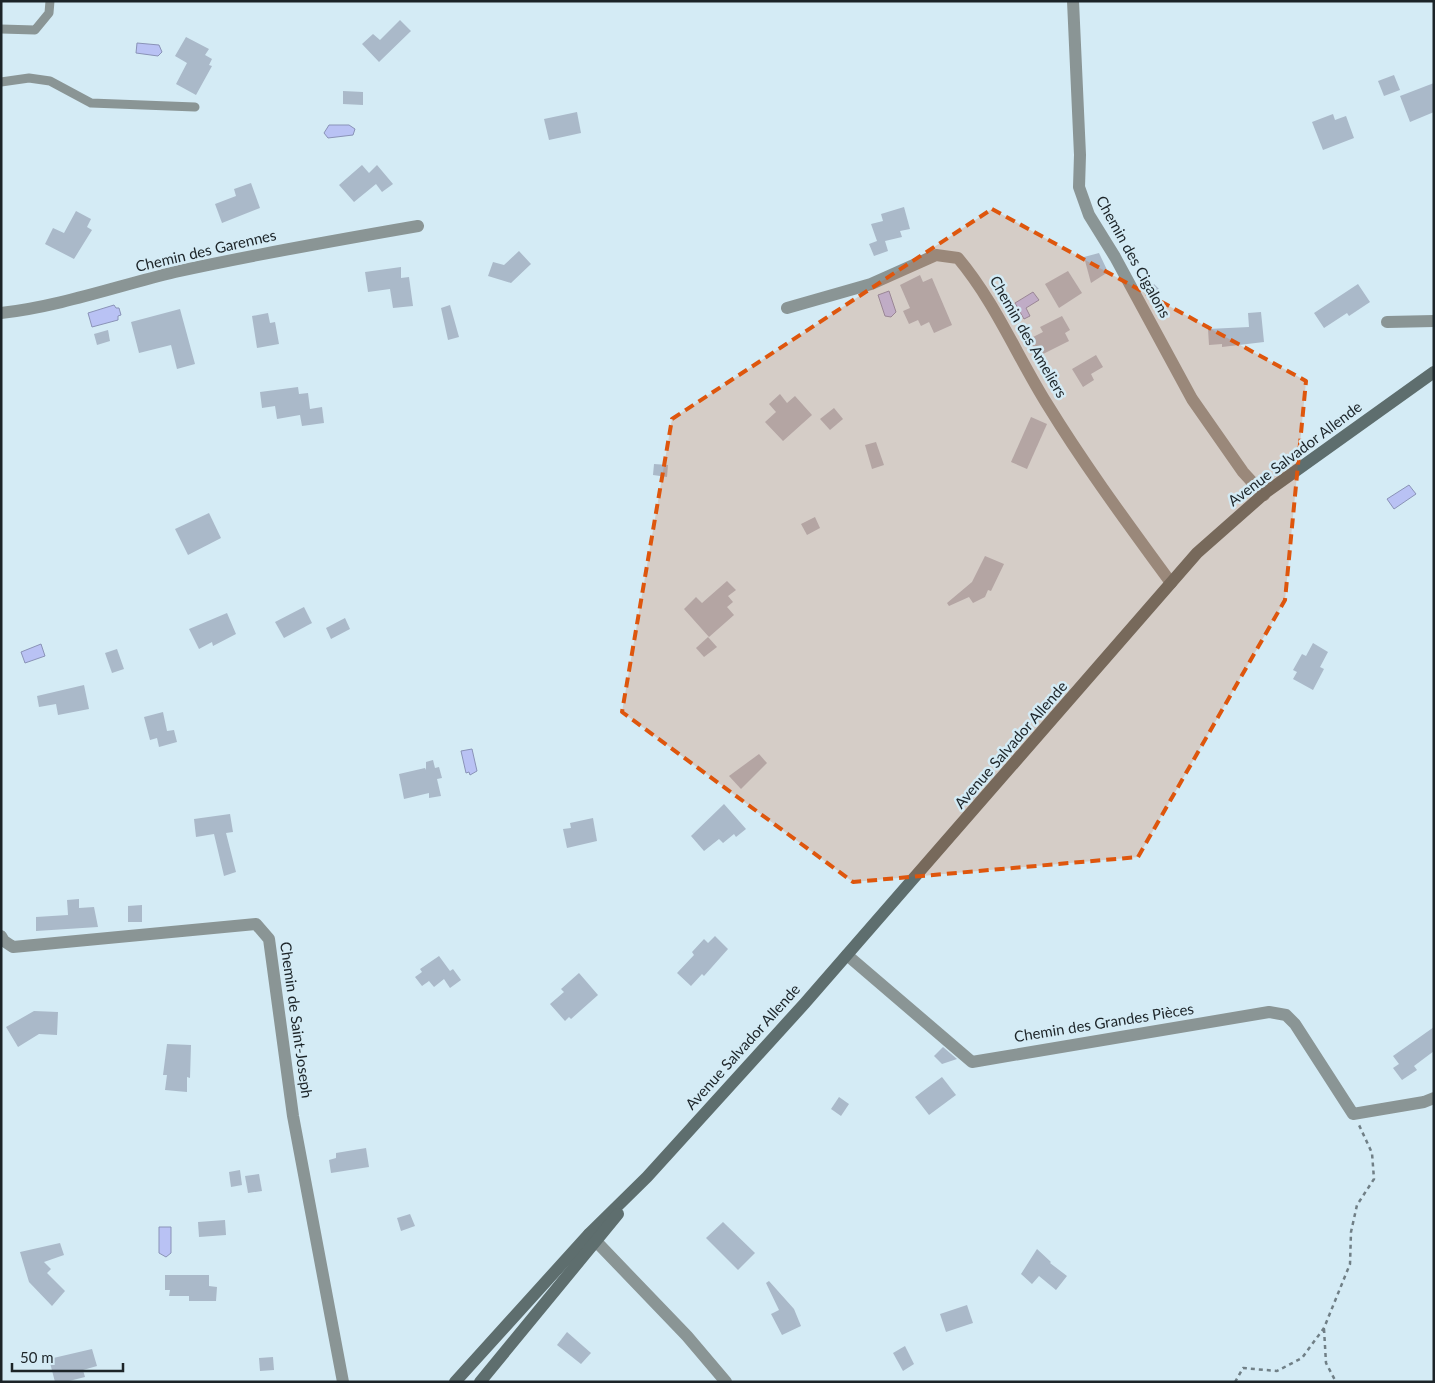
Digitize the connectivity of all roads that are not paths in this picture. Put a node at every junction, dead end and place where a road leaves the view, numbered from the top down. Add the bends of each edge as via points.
1 (50, 1) edge
2 (1074, 1) edge
3 (1, 29) edge
4 (1, 82) edge
5 (195, 107) dead end
6 (418, 226) dead end
7 (787, 308) dead end
8 (1, 313) edge
9 (1434, 321) edge
10 (1387, 322) dead end
11 (1434, 372) edge
12 (1264, 495) junction
13 (1171, 583) junction
14 (2, 941) edge
15 (847, 955) junction
16 (1434, 1098) edge
17 (593, 1238) junction
18 (343, 1382) edge
19 (455, 1382) edge
20 (480, 1382) edge
21 (726, 1382) edge

1 - 3 lane via 49,14 36,30
2 - 12 street, Chemin des Cigalons via 1079,187 1089,215 1115,256 1192,399 1243,472
4 - 5 lane via 30,78 50,81 91,103
6 - 8 street, Chemin des Garennes via 173,273 73,300
7 - 13 street, Chemin des Ameliers via 872,284 936,255 958,258 976,280 1047,404
9 - 10 street
11 - 12 main road, Avenue Salvador Allende
12 - 13 main road, Avenue Salvador Allende via 1197,554
13 - 15 main road, Avenue Salvador Allende
14 - 18 street, Chemin de Saint-Joseph via 12,947 256,924 269,939 293,1116
15 - 16 street, Chemin des Grandes Pièces via 972,1062 1269,1012 1286,1015 1296,1024 1353,1114
15 - 17 main road, Avenue Salvador Allende
17 - 19 main road, Avenue Salvador Allende
17 - 20 main road, Avenue Salvador Allende
17 - 21 street via 687,1336

